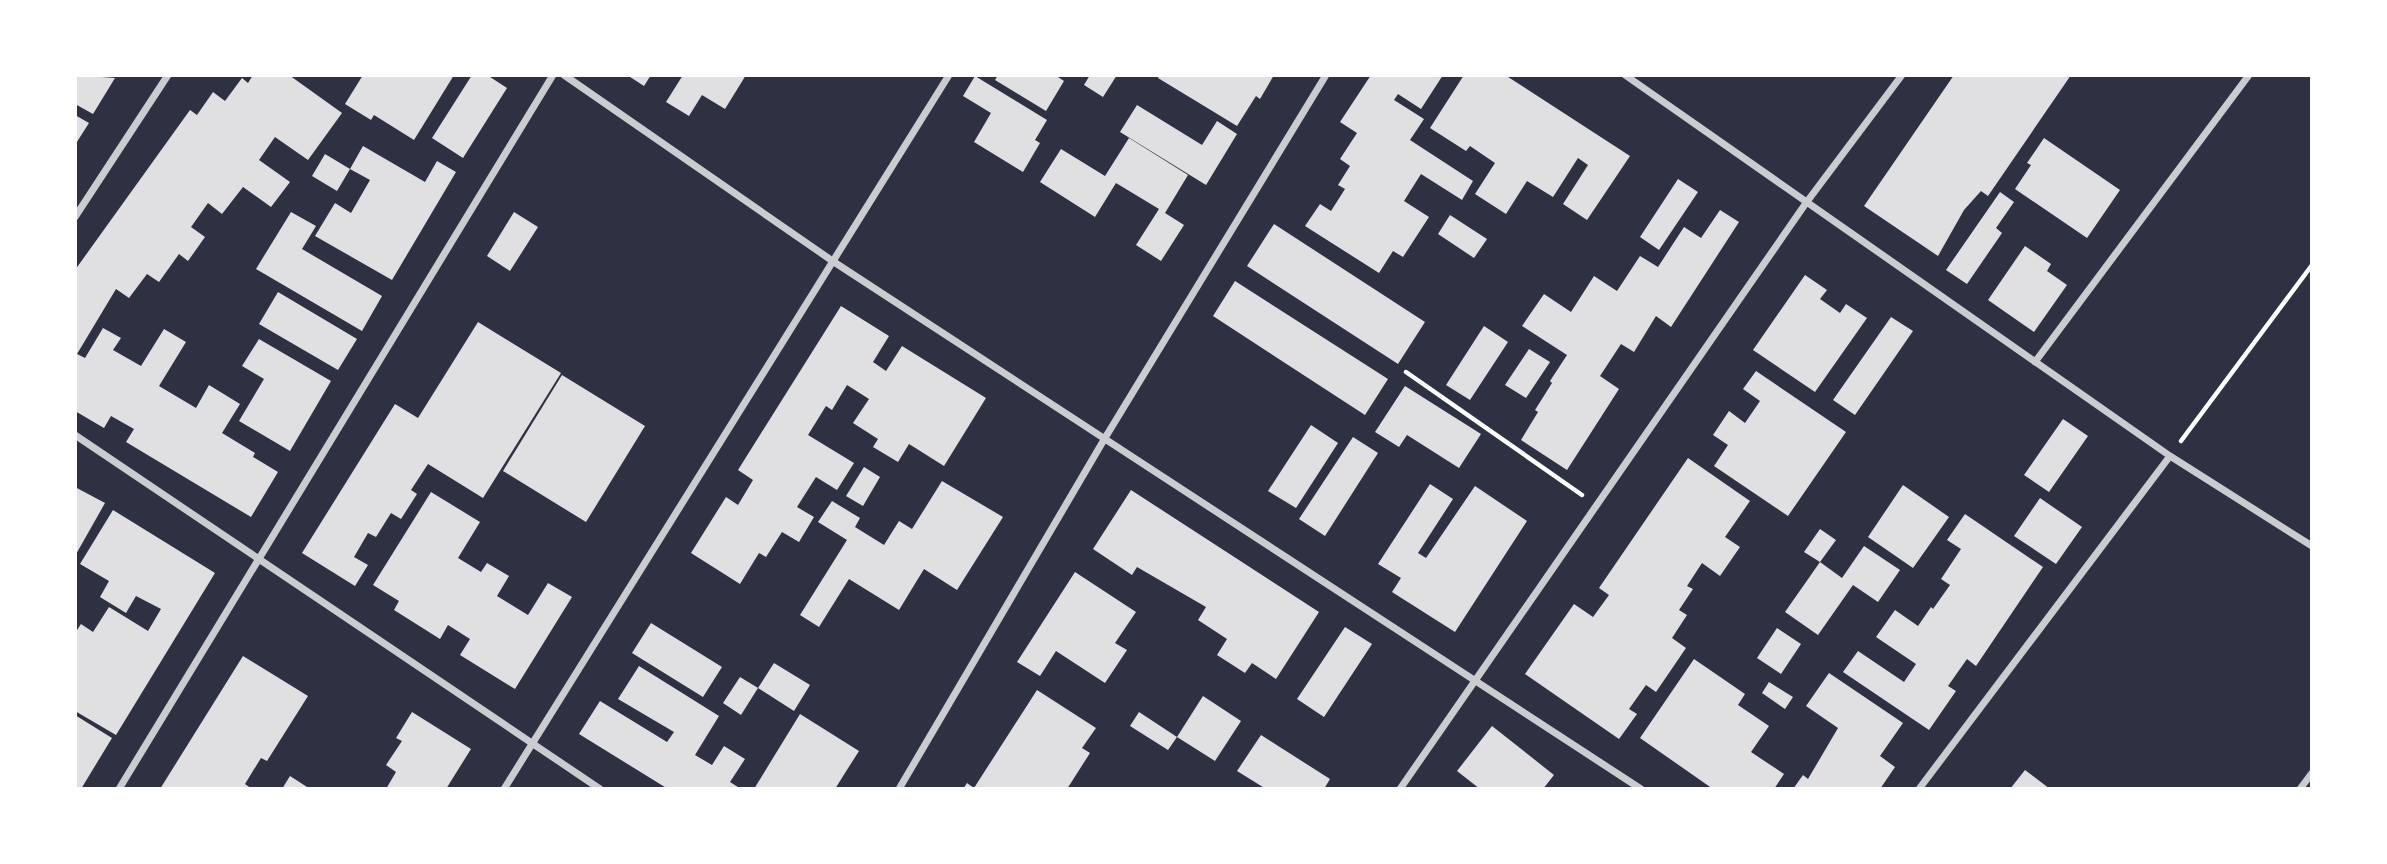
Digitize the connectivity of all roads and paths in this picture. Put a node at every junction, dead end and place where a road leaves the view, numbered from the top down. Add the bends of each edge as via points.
1 (168, 75) edge
2 (553, 75) edge
3 (564, 75) edge
4 (948, 75) edge
5 (1326, 75) edge
6 (1625, 75) edge
7 (1902, 75) edge
8 (2249, 75) edge
9 (1806, 203) junction
10 (75, 217) edge
11 (834, 262) junction
12 (2312, 265) edge
13 (2035, 362) junction
14 (1406, 372) dead end
15 (75, 435) edge
16 (1105, 438) junction
17 (2170, 456) junction
18 (1597, 506) junction
19 (2312, 546) edge
20 (259, 557) junction
21 (1477, 679) junction
22 (531, 743) junction
23 (2312, 773) edge
24 (119, 789) edge
25 (504, 789) edge
26 (600, 789) edge
27 (898, 789) edge
28 (1401, 789) edge
29 (1641, 789) edge
30 (1919, 789) edge
31 (2300, 789) edge

1 - 10 street
2 - 20 street
3 - 11 street
4 - 11 street
5 - 16 street
6 - 9 street
7 - 9 street
8 - 13 street
9 - 13 street
9 - 18 street
11 - 16 street
11 - 22 street
12 - 17 path
13 - 17 street
14 - 18 path
15 - 20 street
16 - 21 street
16 - 27 street
17 - 19 street
17 - 30 street
18 - 21 street
20 - 22 street
20 - 24 street
21 - 28 street
21 - 29 street
22 - 25 street
22 - 26 street
23 - 31 street

